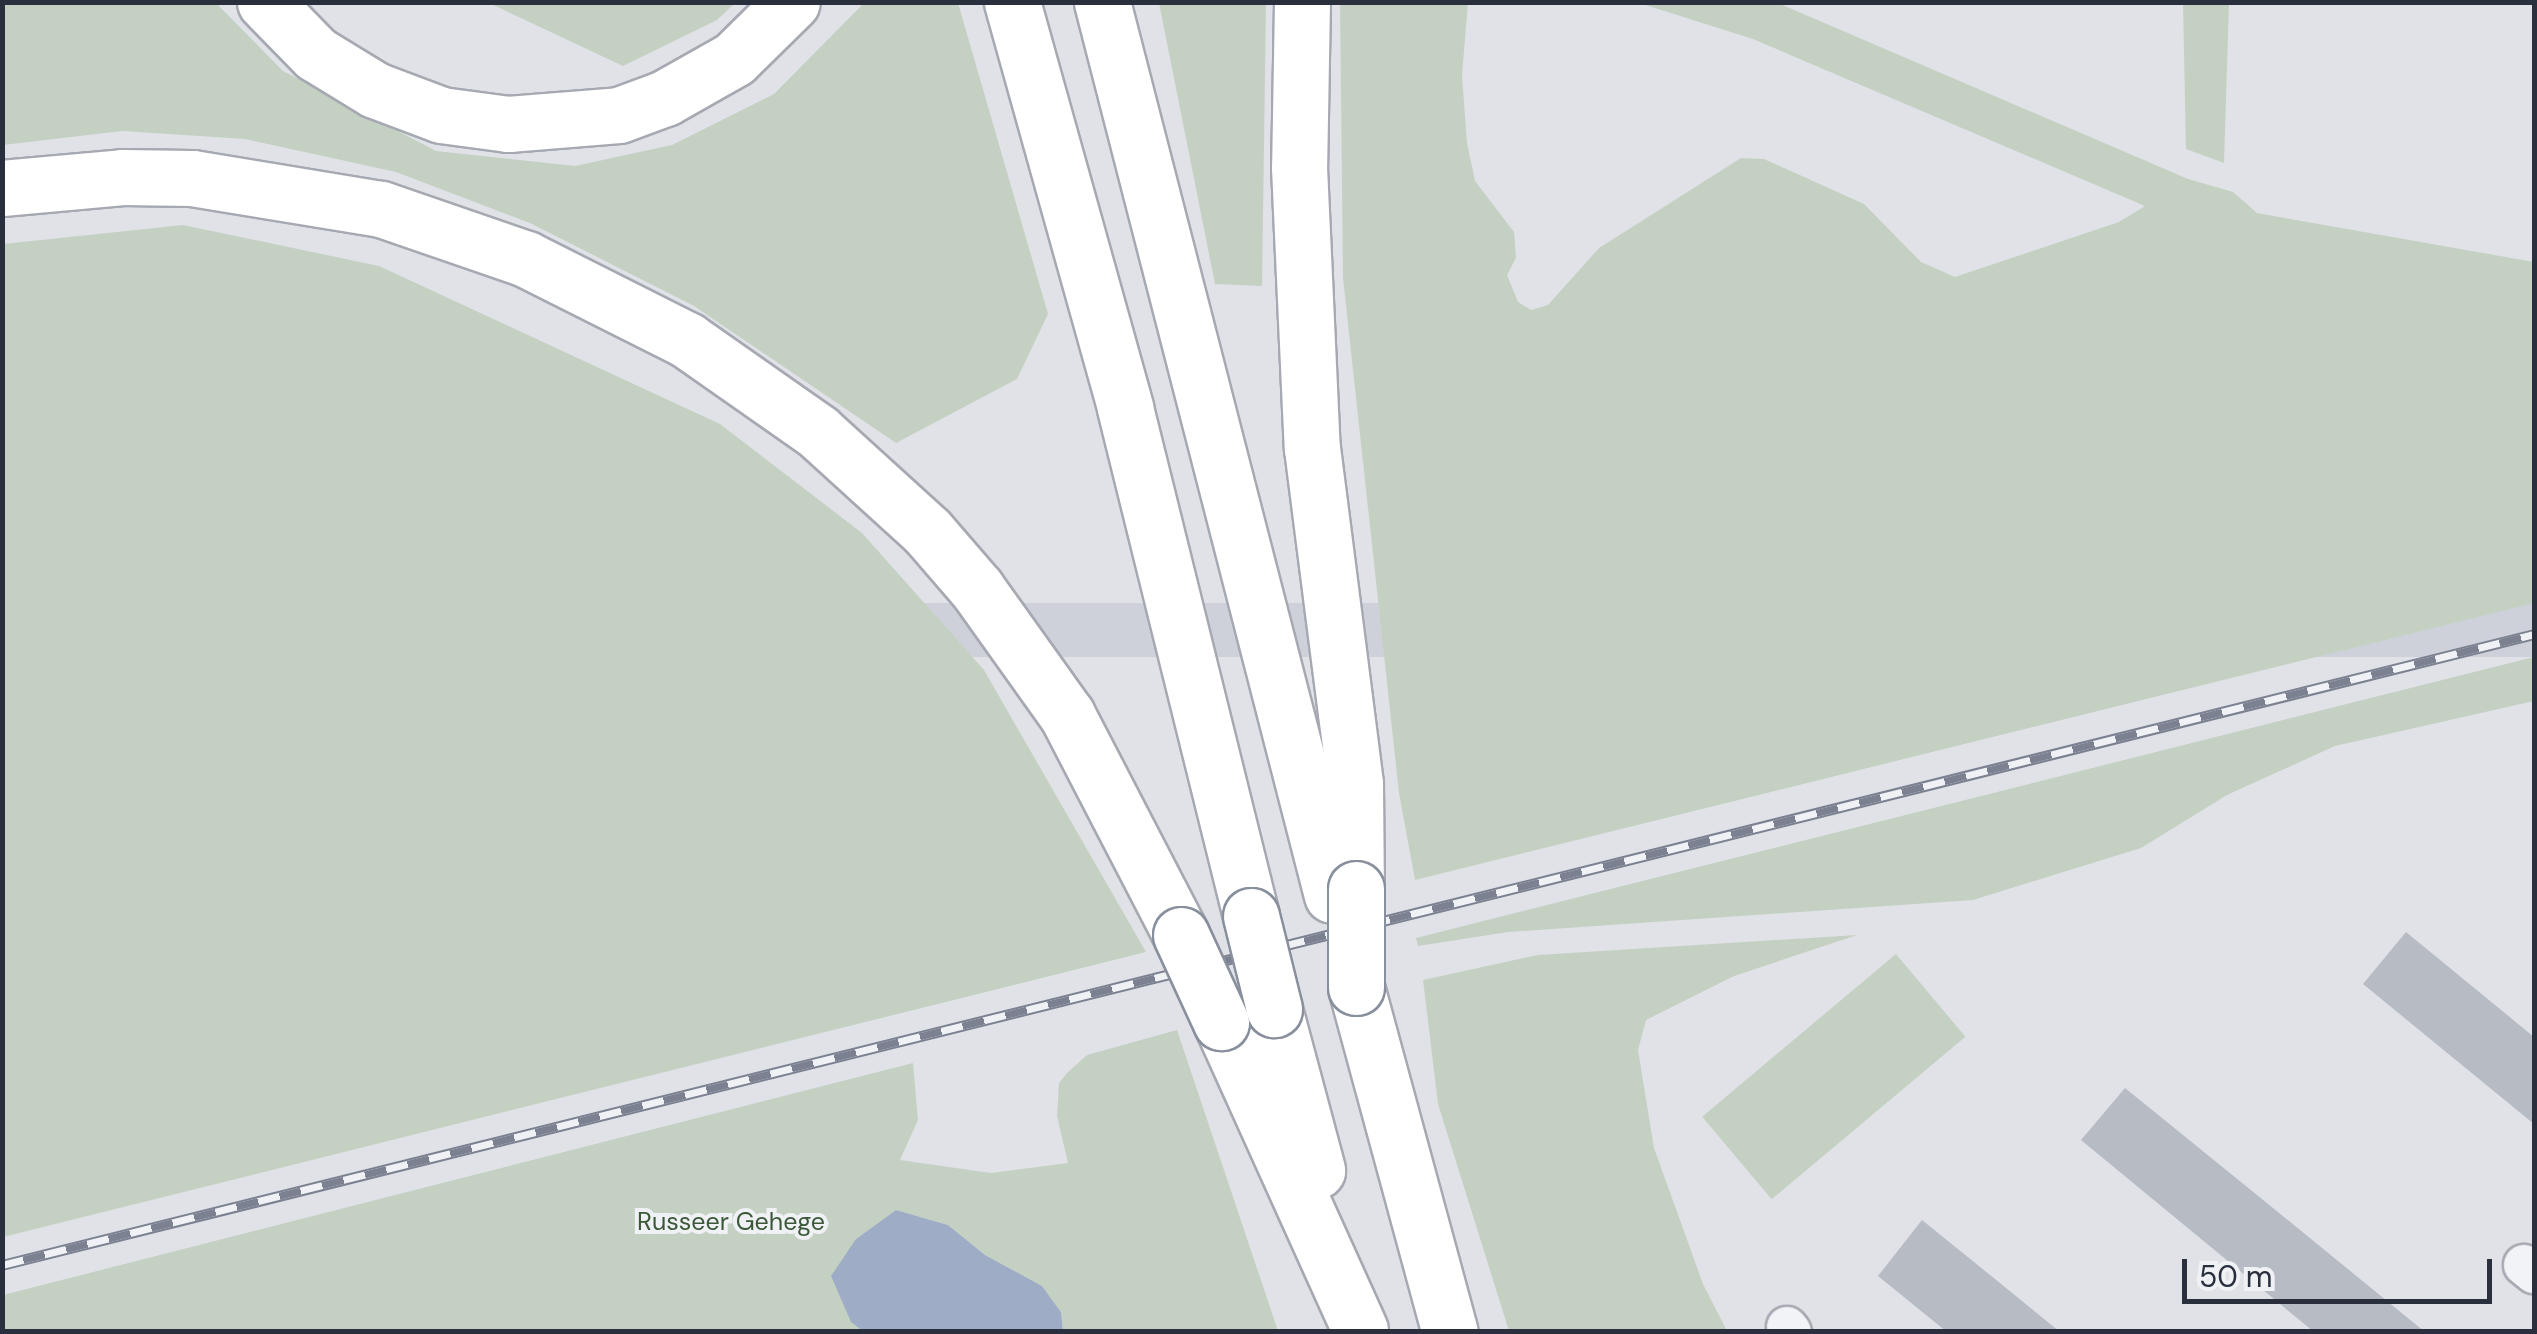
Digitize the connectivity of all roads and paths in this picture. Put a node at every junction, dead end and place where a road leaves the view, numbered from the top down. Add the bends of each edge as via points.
1 (266, 2) edge
2 (792, 2) edge
3 (1012, 2) edge
4 (1102, 2) edge
5 (1302, 2) edge
6 (2, 188) edge
7 (1344, 892) junction
8 (1360, 1331) edge
9 (1450, 1332) edge

1 - 2 highway via 316,54 375,90 441,115 508,124 619,116 664,98 734,60
3 - 8 highway, bridge via 1120,389
4 - 7 highway
5 - 7 highway via 1299,167 1312,448 1355,784
6 - 8 highway, bridge via 192,178 382,208 526,260 687,340 817,431 977,588 1067,714 1181,935
7 - 9 highway, bridge via 1356,988

